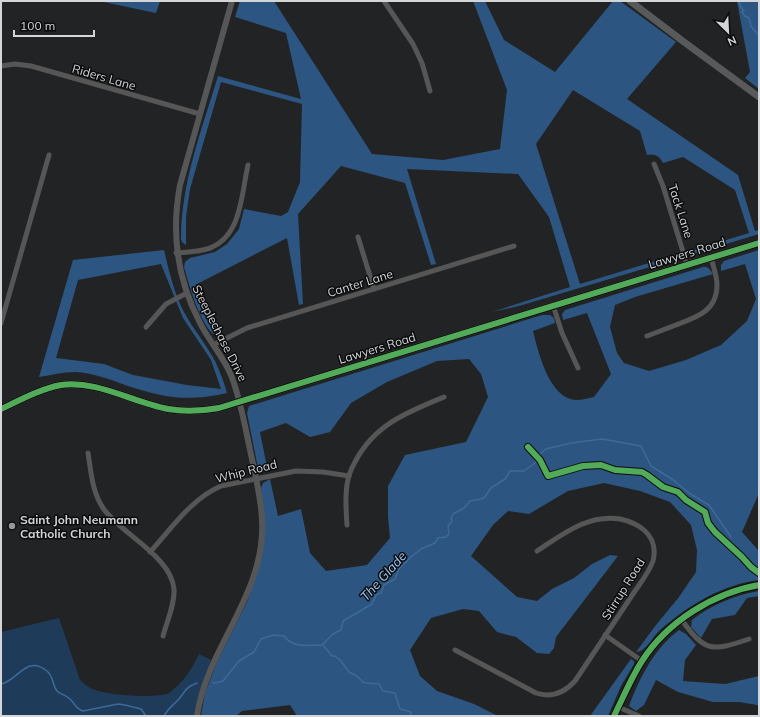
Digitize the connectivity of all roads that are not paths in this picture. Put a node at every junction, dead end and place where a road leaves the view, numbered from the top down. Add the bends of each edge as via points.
1 (232, 1) edge
2 (384, 1) edge
3 (630, 1) edge
4 (1, 66) edge
5 (430, 91) dead end
6 (759, 97) edge
7 (200, 114) junction
8 (49, 155) dead end
9 (654, 164) dead end
10 (248, 165) dead end
11 (358, 237) dead end
12 (759, 243) edge
13 (514, 246) dead end
14 (176, 253) junction
15 (711, 258) junction
16 (687, 265) junction
17 (374, 289) junction
18 (186, 294) junction
19 (553, 306) junction
20 (1, 323) edge
21 (146, 327) dead end
22 (647, 336) dead end
23 (213, 345) junction
24 (578, 368) dead end
25 (444, 397) dead end
26 (240, 402) junction
27 (1, 409) edge
28 (88, 453) dead end
29 (348, 476) junction
30 (256, 479) junction
31 (347, 525) dead end
32 (537, 551) dead end
33 (150, 552) junction
34 (759, 585) edge
35 (681, 619) junction
36 (163, 636) dead end
37 (606, 636) junction
38 (749, 638) dead end
39 (455, 650) dead end
40 (642, 662) junction
41 (618, 707) junction
42 (197, 716) edge
43 (614, 716) edge
44 (639, 716) edge

1 - 7 street, Steeplechase Drive
2 - 5 street via 413,44 422,63
3 - 6 main road
4 - 7 street, Riders Lane via 31,66
7 - 14 street, Steeplechase Drive via 177,201
8 - 20 street
9 - 16 street, Tack Lane
10 - 14 street via 239,210 227,236 208,248
11 - 17 street
12 - 15 main road, Lawyers Road
13 - 17 street, Canter Lane
14 - 18 street, Steeplechase Drive
15 - 16 main road, Lawyers Road
15 - 22 street via 717,285 716,295 708,308 697,317
16 - 19 main road, Lawyers Road
17 - 23 street, Canter Lane via 247,328
18 - 21 street via 166,304
18 - 23 street, Steeplechase Drive
19 - 24 street
19 - 26 main road, Lawyers Road
23 - 26 street, Steeplechase Drive via 230,373
25 - 29 street via 395,419 377,432 360,453
26 - 27 main road, Lawyers Road via 207,410 182,411 72,384 40,391
26 - 30 street, Steeplechase Drive
28 - 33 street via 94,490 102,507
29 - 30 street, Whip Road via 296,471
29 - 31 street
30 - 33 street, Whip Road via 221,486 204,495
30 - 42 street, Steeplechase Drive via 262,521 257,566 248,593 204,685
32 - 37 street, Stirrup Road via 572,528 600,519 626,520 646,532 653,543 654,554 649,569
33 - 36 street via 167,570 174,589
34 - 35 street via 720,597
35 - 38 street via 699,642 710,646 725,647
35 - 40 street via 656,642
37 - 39 street, Stirrup Road via 571,686 548,695 536,693
37 - 40 street, Stirrup Road
40 - 41 street
41 - 43 street
41 - 44 street

